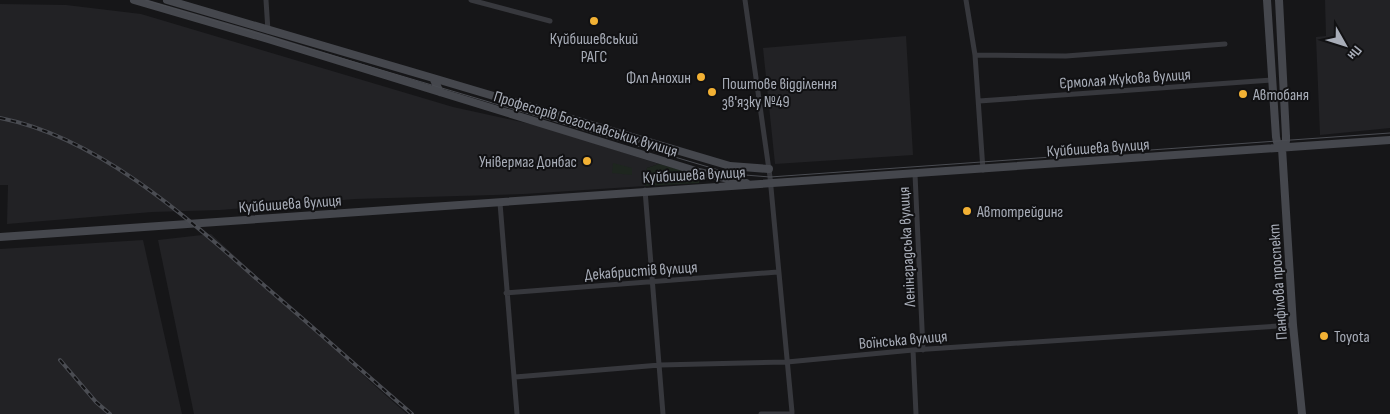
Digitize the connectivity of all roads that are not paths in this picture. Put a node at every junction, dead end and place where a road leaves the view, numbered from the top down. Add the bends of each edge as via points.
1 (134, 0) edge
2 (167, 0) edge
3 (266, 0) edge
4 (471, 0) edge
5 (745, 0) edge
6 (966, 0) edge
7 (1268, 0) edge
8 (1279, 0) edge
9 (550, 21) dead end
10 (268, 35) junction
11 (1225, 44) dead end
12 (975, 55) junction
13 (433, 78) junction
14 (1273, 80) junction
15 (440, 92) junction
16 (979, 101) junction
17 (1390, 140) edge
18 (1284, 145) junction
19 (769, 169) junction
20 (983, 170) junction
21 (915, 174) junction
22 (770, 184) junction
23 (753, 185) junction
24 (645, 190) junction
25 (500, 203) junction
26 (0, 237) edge
27 (778, 272) junction
28 (654, 282) junction
29 (506, 293) junction
30 (1292, 325) junction
31 (913, 350) junction
32 (923, 350) junction
33 (787, 362) junction
34 (660, 366) junction
35 (515, 377) junction
36 (792, 413) edge
37 (517, 414) edge
38 (663, 414) edge
39 (761, 414) edge
40 (916, 414) edge
41 (1302, 414) edge

1 - 10 main road, Професорів Богославських вулиця
2 - 10 main road, Професорів Богославських вулиця
3 - 10 street
4 - 9 street
5 - 19 street
6 - 12 street
7 - 14 main road
8 - 18 main road, Панфілова проспект
10 - 13 main road, Професорів Богославських вулиця
10 - 15 main road, Професорів Богославських вулиця
11 - 12 street, Єрмолая Жукова вулиця via 1066,56
12 - 16 street
13 - 15 main road
13 - 19 main road, Професорів Богославських вулиця via 730,166
14 - 16 street, Єрмолая Жукова вулиця
14 - 18 main road via 1277,142
15 - 23 main road, Професорів Богославських вулиця via 699,172
16 - 20 street
17 - 18 main road, Куйбишева вулиця
18 - 20 main road, Куйбишева вулиця
18 - 30 main road, Панфілова проспект
19 - 22 street
20 - 21 main road, Куйбишева вулиця
21 - 22 main road, Куйбишева вулиця
21 - 32 street, Ленінградська вулиця
22 - 23 main road, Куйбишева вулиця
22 - 27 street
23 - 24 main road, Куйбишева вулиця
24 - 25 main road, Куйбишева вулиця
24 - 28 street
25 - 26 main road, Куйбишева вулиця
25 - 29 street
27 - 28 street, Декабристів вулиця
27 - 33 street
28 - 29 street, Декабристів вулиця
28 - 34 street
29 - 35 street
30 - 32 street, Воїнська вулиця
30 - 41 main road, Панфілова проспект
31 - 32 street, Воїнська вулиця
31 - 33 street, Воїнська вулиця
31 - 40 street
33 - 34 street, Воїнська вулиця
33 - 36 street
34 - 35 street, Воїнська вулиця
34 - 38 street
35 - 37 street
36 - 39 street

